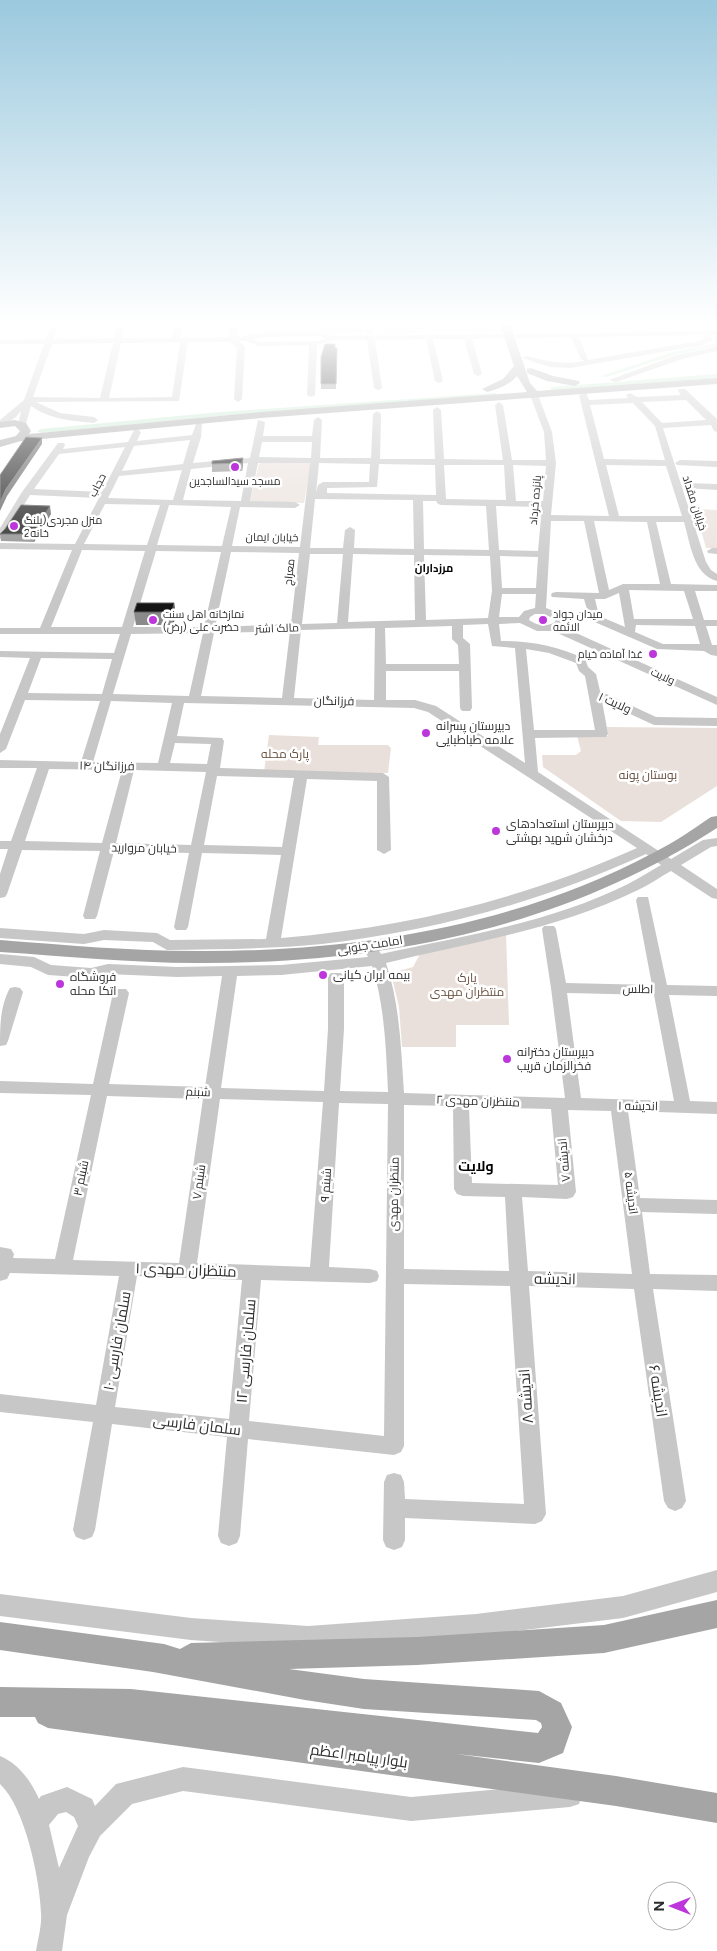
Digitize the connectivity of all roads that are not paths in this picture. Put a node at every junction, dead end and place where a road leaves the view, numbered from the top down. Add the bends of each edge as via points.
1 (13, 415) edge
2 (26, 415) edge
3 (53, 415) edge
4 (149, 415) edge
5 (261, 415) edge
6 (377, 415) edge
7 (437, 415) edge
8 (500, 415) edge
9 (542, 415) edge
10 (588, 415) edge
11 (649, 415) edge
12 (706, 415) edge
13 (94, 420) junction
14 (318, 420) dead end
15 (261, 422) dead end
16 (0, 425) edge
17 (716, 425) edge
18 (24, 426) junction
19 (199, 426) dead end
20 (660, 426) junction
21 (137, 432) dead end
22 (197, 438) junction
23 (257, 439) junction
24 (316, 439) junction
25 (10, 441) edge
26 (63, 441) dead end
27 (131, 444) junction
28 (0, 451) edge
29 (56, 452) junction
30 (253, 460) junction
31 (315, 460) junction
32 (376, 461) junction
33 (440, 462) junction
34 (508, 462) junction
35 (601, 462) junction
36 (551, 463) junction
37 (670, 463) junction
38 (680, 463) dead end
39 (717, 464) edge
40 (189, 465) junction
41 (116, 474) junction
42 (688, 486) dead end
43 (717, 487) edge
44 (27, 492) junction
45 (311, 496) junction
46 (322, 496) junction
47 (418, 497) junction
48 (103, 498) junction
49 (441, 500) junction
50 (165, 503) junction
51 (177, 503) junction
52 (491, 503) junction
53 (511, 503) junction
54 (241, 504) junction
55 (547, 504) junction
56 (295, 505) dead end
57 (546, 518) junction
58 (588, 518) junction
59 (615, 519) junction
60 (651, 519) junction
61 (688, 519) junction
62 (350, 530) dead end
63 (0, 536) edge
64 (0, 546) edge
65 (78, 547) junction
66 (151, 548) junction
67 (227, 549) junction
68 (304, 550) junction
69 (348, 551) junction
70 (420, 552) junction
71 (495, 553) junction
72 (543, 554) junction
73 (701, 562) junction
74 (717, 578) edge
75 (623, 587) junction
76 (666, 587) junction
77 (688, 588) junction
78 (702, 588) junction
79 (717, 588) edge
80 (497, 591) junction
81 (540, 591) junction
82 (556, 595) dead end
83 (589, 596) junction
84 (604, 596) junction
85 (540, 610) junction
86 (524, 620) junction
87 (493, 621) junction
88 (457, 622) junction
89 (629, 622) junction
90 (420, 623) junction
91 (698, 623) junction
92 (717, 623) edge
93 (380, 624) junction
94 (342, 626) junction
95 (296, 627) junction
96 (554, 627) junction
97 (209, 630) junction
98 (0, 631) edge
99 (44, 631) junction
100 (126, 632) junction
101 (619, 643) junction
102 (520, 644) junction
103 (714, 650) edge
104 (0, 654) edge
105 (37, 654) junction
106 (120, 656) junction
107 (582, 661) junction
108 (380, 667) junction
109 (465, 668) junction
110 (595, 693) junction
111 (21, 696) junction
112 (108, 698) junction
113 (179, 699) junction
114 (194, 699) junction
115 (288, 701) junction
116 (717, 701) edge
117 (380, 702) junction
118 (466, 708) dead end
119 (717, 722) edge
120 (530, 734) junction
121 (170, 740) junction
122 (0, 749) edge
123 (0, 764) edge
124 (44, 765) junction
125 (86, 766) junction
126 (129, 766) junction
127 (163, 767) junction
128 (213, 770) junction
129 (532, 774) junction
130 (301, 775) junction
131 (717, 821) edge
132 (717, 842) edge
133 (0, 845) edge
134 (17, 846) junction
135 (108, 847) junction
136 (198, 849) junction
137 (384, 850) dead end
138 (288, 851) junction
139 (659, 857) junction
140 (2, 888) edge
141 (717, 895) edge
142 (643, 900) dead end
143 (90, 916) dead end
144 (180, 927) dead end
145 (549, 929) dead end
146 (0, 933) edge
147 (128, 937) junction
148 (350, 942) junction
149 (273, 943) junction
150 (0, 946) edge
151 (76, 951) junction
152 (374, 953) junction
153 (123, 955) junction
154 (0, 959) edge
155 (230, 971) junction
156 (70, 972) junction
157 (336, 976) dead end
158 (560, 988) junction
159 (661, 990) junction
160 (717, 991) edge
161 (14, 992) dead end
162 (121, 993) dead end
163 (2, 1034) edge
164 (0, 1087) edge
165 (99, 1090) junction
166 (212, 1093) junction
167 (332, 1096) junction
168 (396, 1098) junction
169 (461, 1100) junction
170 (566, 1104) junction
171 (619, 1105) junction
172 (684, 1107) junction
173 (717, 1108) edge
174 (513, 1191) junction
175 (632, 1205) junction
176 (717, 1208) edge
177 (2, 1262) edge
178 (62, 1267) junction
179 (130, 1269) junction
180 (187, 1270) junction
181 (252, 1272) junction
182 (319, 1274) junction
183 (370, 1276) dead end
184 (394, 1276) junction
185 (517, 1279) junction
186 (642, 1281) junction
187 (717, 1283) edge
188 (0, 1403) edge
189 (105, 1414) junction
190 (239, 1430) junction
191 (394, 1446) joint
192 (394, 1482) dead end
193 (675, 1500) dead end
194 (394, 1508) junction
195 (84, 1530) dead end
196 (229, 1536) dead end
197 (394, 1540) dead end
198 (717, 1581) edge
199 (0, 1605) edge
200 (717, 1614) edge
201 (0, 1636) edge
202 (153, 1658) junction
203 (0, 1702) edge
204 (0, 1706) edge
205 (0, 1768) edge
206 (616, 1791) junction
207 (717, 1808) edge
208 (35, 1822) junction
209 (91, 1827) junction
210 (54, 1915) junction
211 (49, 1951) edge

1 - 16 street
2 - 18 street
3 - 13 street
4 - 13 main road
5 - 25 main road
6 - 32 street
7 - 33 street
8 - 34 street
9 - 36 street, پانزده خرداد via 548,432
10 - 35 street
11 - 20 street
12 - 17 street
13 - 18 main road
14 - 24 street, معراج
15 - 23 street
16 - 18 main road via 15,423
17 - 20 street
18 - 25 main road via 25,434
19 - 22 street
20 - 37 street, خیابان مقداد
21 - 27 street
22 - 27 street
22 - 40 street
23 - 24 street
23 - 30 street
24 - 31 street, معراج
25 - 28 main road
26 - 29 street
27 - 29 street
27 - 41 street
29 - 44 street
30 - 31 street, حجاب
30 - 40 street, حجاب
30 - 54 street
31 - 32 street, حجاب
31 - 45 street, معراج
32 - 33 street, حجاب
32 - 46 street via 374,485 324,485
33 - 34 street, حجاب
33 - 49 street
34 - 36 street, حجاب
34 - 53 street
35 - 37 street
35 - 59 street
36 - 55 street, پانزده خرداد
37 - 61 street, خیابان مقداد
38 - 39 street
40 - 41 street, حجاب
40 - 51 street
41 - 48 street, حجاب
42 - 43 street
44 - 48 street
44 - 63 street
45 - 46 street
45 - 68 street, معراج
46 - 47 street
47 - 49 street
47 - 70 street
48 - 50 street
48 - 65 street, حجاب
49 - 52 street
50 - 51 street
50 - 66 street
51 - 54 street
52 - 53 street
52 - 71 street
53 - 55 street
54 - 56 street
54 - 67 street
55 - 57 street, پانزده خرداد
57 - 58 street
57 - 72 street, پانزده خرداد
58 - 59 street
58 - 84 street
59 - 60 street
60 - 61 street
60 - 76 street
61 - 73 street, خیابان مقداد
62 - 69 street
64 - 65 street, خیابان ایمان
65 - 66 street, خیابان ایمان
65 - 99 street, حجاب
66 - 67 street, خیابان ایمان
66 - 100 street
67 - 68 street, خیابان ایمان
67 - 97 street
68 - 69 street, خیابان ایمان
68 - 95 street, معراج
69 - 70 street, خیابان ایمان
69 - 94 street
70 - 71 street, خیابان ایمان
70 - 90 street
71 - 72 street, خیابان ایمان
71 - 80 street
72 - 81 street, پانزده خرداد
73 - 74 street, خیابان مقداد via 707,572
73 - 78 street via 696,568
75 - 76 street
75 - 84 street
75 - 89 street
76 - 77 street
77 - 78 street
77 - 91 street
78 - 79 street
80 - 81 street
80 - 87 street
81 - 85 street, پانزده خرداد
82 - 83 street
83 - 84 street
83 - 101 street via 594,618
85 - 86 street via 528,613
85 - 96 street via 560,617 561,623
86 - 87 street, مالک اشتر
86 - 96 street via 534,628
87 - 88 street, مالک اشتر
87 - 102 street via 496,644
88 - 90 street, مالک اشتر
88 - 109 street via 458,639 464,644
89 - 91 street
89 - 101 street
90 - 93 street, مالک اشتر
91 - 92 street
91 - 103 street
93 - 94 street, مالک اشتر
93 - 108 street
94 - 95 street, مالک اشتر
95 - 97 street, مالک اشتر
95 - 115 street, معراج
96 - 101 street, ولایت
97 - 100 street, مالک اشتر
97 - 114 street
98 - 99 street, مالک اشتر
99 - 100 street, مالک اشتر
100 - 106 street
101 - 103 street
101 - 107 street
101 - 116 street, ولایت
102 - 107 street via 569,654
102 - 120 street
104 - 105 street
105 - 106 street
105 - 111 street
106 - 112 street
107 - 110 street via 583,669 590,674
108 - 109 street
108 - 117 street
109 - 118 street
110 - 119 street, ولایت ۱ via 654,721
110 - 120 street, ولایت ۱ via 602,734
111 - 112 street, فرزانگان
111 - 122 street
112 - 113 street, فرزانگان
112 - 125 street
113 - 114 street, فرزانگان
113 - 121 street
114 - 115 street, فرزانگان
115 - 117 street, فرزانگان
117 - 129 street, فرزانگان via 415,704 432,709
120 - 129 street
121 - 127 street
121 - 128 street via 218,741
123 - 124 street, فرزانگان ۱۴
124 - 125 street, فرزانگان ۱۴
124 - 134 street
125 - 126 street, فرزانگان ۱۴
126 - 127 street, فرزانگان ۱۴
126 - 135 street
127 - 128 street, فرزانگان ۱۴
128 - 130 street, فرزانگان ۱۴
128 - 136 street
129 - 139 street, فرزانگان
130 - 137 street, فرزانگان ۱۴ via 382,777
130 - 138 street
131 - 139 main road, امامت جنوبی
132 - 139 street
133 - 134 street, خیابان مروارید
134 - 135 street, خیابان مروارید
134 - 140 street
135 - 136 street, خیابان مروارید
135 - 143 street
136 - 138 street, خیابان مروارید
136 - 144 street
138 - 149 street
139 - 141 street
139 - 148 street via 598,870 508,903
139 - 152 main road, امامت جنوبی via 562,900
142 - 159 street
145 - 158 street
146 - 147 street via 84,939
147 - 149 street via 157,938 167,945
147 - 153 street
148 - 149 street
148 - 152 main road, امامت جنوبی
148 - 153 main road, امامت جنوبی via 224,957
150 - 151 main road, امامت جنوبی
151 - 153 main road, امامت جنوبی
151 - 156 street
152 - 155 street via 326,967
152 - 168 street, منتظران مهدی via 388,1001
154 - 156 street via 34,962 48,970
155 - 156 street via 108,969 91,973
155 - 166 street, شبنم ۷
157 - 167 street, شبنم ۹
158 - 159 street, اطلس
158 - 170 street
159 - 160 street, اطلس
159 - 172 street
161 - 163 street
162 - 165 street, شبنم ۳
164 - 165 street, شبنم
165 - 166 street, شبنم
165 - 178 street, شبنم ۳
166 - 167 street, شبنم
166 - 180 street, شبنم ۷
167 - 168 street, شبنم
167 - 182 street, شبنم ۹
168 - 169 street, منتظران مهدی ۲
168 - 184 street, منتظران مهدی
169 - 170 street, منتظران مهدی ۲
169 - 174 street, اندیشه ۷ via 463,1189
170 - 171 street, اندیشه ۱
170 - 174 street, اندیشه ۷ via 567,1192
171 - 172 street, اندیشه ۱
171 - 175 street, اندیشه ۵
172 - 173 street, اندیشه ۱
174 - 185 street
175 - 176 street
175 - 186 street, اندیشه ۵
177 - 178 street, منتظران مهدی ۱
178 - 179 street, منتظران مهدی ۱
179 - 180 street, منتظران مهدی ۱
179 - 189 street, سلمان فارسی ۱۰
180 - 181 street, منتظران مهدی ۱
181 - 182 street, منتظران مهدی ۱
181 - 190 street, سلمان فارسی ۱۲
182 - 183 street, منتظران مهدی ۱
184 - 185 street, اندیشه
184 - 191 street, منتظران مهدی
185 - 186 street, اندیشه
185 - 194 street, اندیشه ۸ via 534,1514
186 - 187 street, اندیشه
186 - 193 street, اندیشه ۶
188 - 189 street, سلمان فارسی
189 - 190 street, سلمان فارسی
189 - 195 street, سلمان فارسی ۱۰
190 - 191 street, سلمان فارسی
190 - 196 street, سلمان فارسی ۱۲
192 - 194 street
194 - 197 street
198 - 199 street via 623,1607 476,1625 308,1636 191,1629
200 - 202 main road via 604,1639 417,1651
201 - 202 main road
202 - 203 main road via 364,1694 539,1706 551,1713 557,1727 552,1742 539,1748 131,1704
204 - 206 main road, بلوار پیامبر اعظم
205 - 208 street via 19,1786
206 - 207 main road, بلوار پیامبر اعظم
206 - 209 street via 411,1809 183,1779 125,1793
208 - 209 street via 50,1805 67,1799 83,1808
208 - 210 street via 45,1858
209 - 210 street via 78,1850
210 - 211 street

